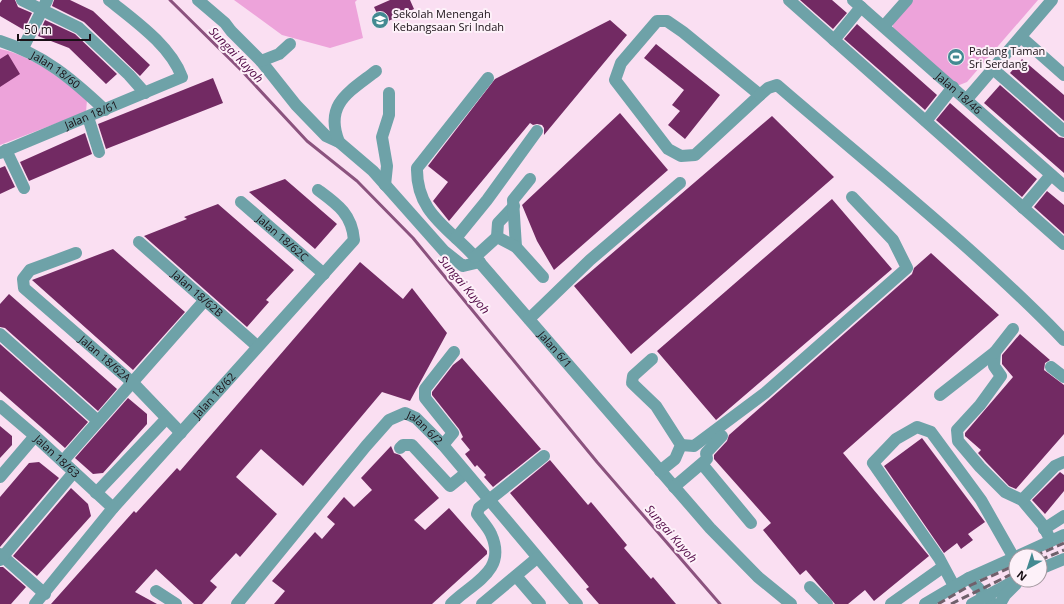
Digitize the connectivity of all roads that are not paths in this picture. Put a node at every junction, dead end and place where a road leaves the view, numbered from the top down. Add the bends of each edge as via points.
1 (22, 0) edge
2 (109, 0) edge
3 (198, 0) edge
4 (790, 0) edge
5 (907, 0) edge
6 (1052, 0) edge
7 (857, 4) edge
8 (44, 5) edge
9 (884, 26) junction
10 (1020, 37) junction
11 (834, 40) junction
12 (0, 41) edge
13 (290, 44) dead end
14 (23, 48) junction
15 (261, 61) junction
16 (993, 69) junction
17 (376, 71) dead end
18 (1064, 75) edge
19 (488, 78) dead end
20 (953, 87) junction
21 (145, 93) junction
22 (389, 93) dead end
23 (760, 95) junction
24 (966, 99) junction
25 (105, 110) junction
26 (88, 117) junction
27 (926, 121) junction
28 (537, 131) dead end
29 (1064, 131) edge
30 (339, 142) junction
31 (3, 151) edge
32 (100, 152) dead end
33 (1051, 174) junction
34 (530, 179) dead end
35 (680, 183) dead end
36 (385, 185) junction
37 (1064, 186) edge
38 (24, 188) dead end
39 (318, 190) dead end
40 (852, 197) dead end
41 (242, 202) dead end
42 (514, 206) junction
43 (1023, 208) junction
44 (497, 237) junction
45 (456, 238) junction
46 (139, 242) dead end
47 (1064, 244) edge
48 (516, 247) junction
49 (76, 252) dead end
50 (477, 260) junction
51 (324, 274) junction
52 (543, 277) dead end
53 (205, 300) junction
54 (529, 319) junction
55 (1013, 329) dead end
56 (0, 334) edge
57 (1064, 340) edge
58 (257, 346) junction
59 (454, 352) dead end
60 (995, 352) junction
61 (652, 359) dead end
62 (1051, 366) dead end
63 (1064, 377) edge
64 (132, 383) junction
65 (940, 395) dead end
66 (0, 406) edge
67 (166, 419) junction
68 (98, 421) junction
69 (181, 433) junction
70 (35, 436) junction
71 (722, 436) dead end
72 (443, 445) junction
73 (681, 445) junction
74 (400, 448) dead end
75 (544, 456) dead end
76 (63, 461) junction
77 (1064, 461) edge
78 (702, 464) junction
79 (660, 471) junction
80 (74, 472) junction
81 (466, 473) junction
82 (1, 475) edge
83 (674, 487) junction
84 (96, 493) junction
85 (490, 500) junction
86 (1022, 500) junction
87 (113, 508) junction
88 (1064, 516) edge
89 (751, 523) dead end
90 (1044, 529) junction
91 (1064, 535) edge
92 (1051, 541) junction
93 (1010, 548) edge
94 (1036, 548) edge
95 (1, 557) edge
96 (537, 558) junction
97 (1064, 559) edge
98 (1008, 561) edge
99 (1048, 566) edge
100 (943, 567) junction
101 (516, 576) junction
102 (969, 578) junction
103 (954, 586) junction
104 (810, 587) dead end
105 (1008, 587) edge
106 (1011, 588) edge
107 (156, 591) dead end
108 (45, 594) junction
109 (989, 600) edge
110 (35, 604) edge
111 (176, 604) edge
112 (237, 604) edge
113 (451, 604) edge
114 (482, 604) edge
115 (540, 604) edge
116 (576, 604) edge
117 (791, 604) edge
118 (827, 604) edge
119 (891, 604) edge
120 (925, 604) edge
121 (972, 604) edge
122 (1000, 604) edge

1 - 8 street
2 - 21 street, Jalan 18/61 via 172,57 182,77
3 - 15 street via 225,23
4 - 11 street
5 - 9 street
6 - 10 street
7 - 9 street, Jalan 18/46
7 - 11 street
8 - 14 street
8 - 21 street via 79,28
9 - 20 street, Jalan 18/46
10 - 16 street
10 - 18 street
11 - 27 street
12 - 14 street, Jalan 18/60
13 - 15 street via 279,54
14 - 25 street, Jalan 18/60 via 66,74
15 - 30 street via 296,106 326,136
16 - 24 street
16 - 29 street
17 - 30 street via 342,97 333,116
19 - 45 street, Jalan 6/1 via 418,168 417,178 424,203
20 - 24 street, Jalan 18/46
20 - 27 street
21 - 25 street, Jalan 18/61
22 - 36 street via 389,115 382,137 387,166
23 - 23 street via 695,155 682,156 668,149 614,80 621,64 657,21 667,21
23 - 57 street via 777,85 949,233
24 - 33 street, Jalan 18/46
25 - 26 street, Jalan 18/61
26 - 31 street, Jalan 18/61
26 - 32 street
27 - 43 street
28 - 45 street
30 - 36 street via 373,171
31 - 38 street
33 - 37 street, Jalan 18/46
33 - 43 street
34 - 42 street via 513,200
35 - 54 street via 590,260
36 - 50 street via 444,251 463,266
39 - 51 street, Jalan 18/62 via 341,206 354,240
40 - 73 street via 893,240 906,268 765,393 694,446
41 - 51 street, Jalan 18/62C
42 - 44 street via 498,223
42 - 48 street
43 - 47 street
44 - 48 street
44 - 50 street
45 - 50 street, Jalan 6/1
46 - 53 street, Jalan 18/62B
48 - 52 street
49 - 64 street, Jalan 18/62A via 30,270 23,279 24,288
50 - 54 street, Jalan 6/1
51 - 58 street, Jalan 18/62
53 - 58 street, Jalan 18/62B
53 - 64 street
54 - 79 street, Jalan 6/1
55 - 60 street
56 - 68 street
58 - 69 street, Jalan 18/62
59 - 72 street via 424,393 425,398 453,433
60 - 65 street
60 - 86 street via 994,366 1002,376 957,430 958,441 1005,492
61 - 73 street via 633,376 632,383 656,406
62 - 63 street
64 - 67 street, Jalan 18/62A
64 - 68 street
66 - 70 street, Jalan 18/63
67 - 69 street, Jalan 18/62A
67 - 84 street
68 - 76 street
69 - 87 street, Jalan 18/62
70 - 76 street, Jalan 18/63
70 - 82 street
71 - 78 street via 706,453 707,459
72 - 81 street, Jalan 6/2
72 - 112 street, Jalan 6/2 via 416,418 405,413 389,420
73 - 79 street via 675,459
74 - 81 street via 403,445 412,445 450,486
75 - 85 street
76 - 80 street, Jalan 18/63
77 - 86 street via 1055,466
78 - 83 street
78 - 89 street
79 - 83 street, Jalan 6/1
80 - 84 street, Jalan 18/63
80 - 95 street
81 - 85 street, Jalan 6/2
83 - 117 street, Jalan 6/1 via 758,577
84 - 87 street, Jalan 18/63
85 - 96 street, Jalan 6/2
85 - 113 street via 479,508 477,514 491,534 496,550 494,561 486,575
86 - 90 street
87 - 108 street, Jalan 18/62
88 - 90 street
90 - 92 street
91 - 92 street
92 - 94 street
93 - 100 street via 981,500 931,432 917,427 896,439 873,463
95 - 108 street
96 - 101 street
96 - 116 street, Jalan 6/2
97 - 99 street
98 - 102 street
100 - 103 street
100 - 119 street
101 - 114 street
101 - 115 street
102 - 103 street
102 - 109 street
103 - 120 street
104 - 118 street
105 - 109 street
106 - 122 street
107 - 111 street
108 - 110 street, Jalan 18/62
109 - 121 street

